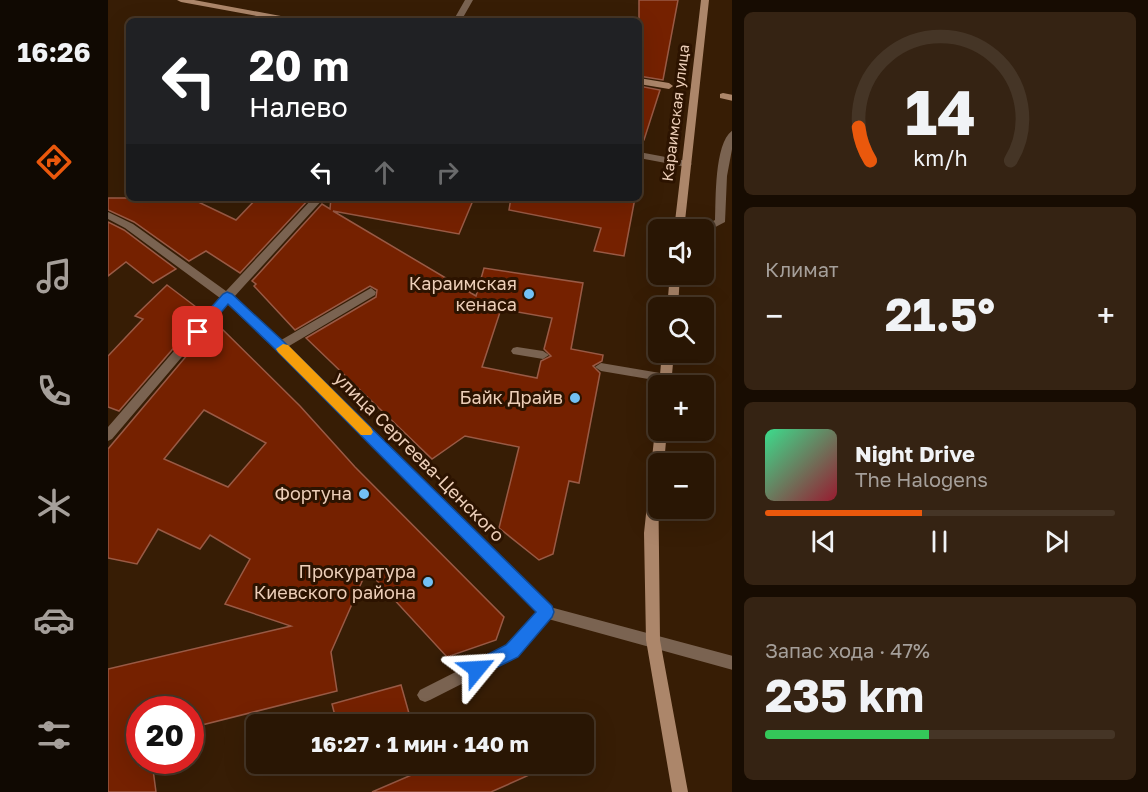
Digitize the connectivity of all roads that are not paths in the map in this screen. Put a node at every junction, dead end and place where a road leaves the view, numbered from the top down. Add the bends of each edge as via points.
1 (181, 0) edge
2 (469, 0) edge
3 (705, 0) edge
4 (280, 18) edge
5 (459, 18) edge
6 (642, 82) edge
7 (669, 86) dead end
8 (732, 133) edge
9 (642, 156) edge
10 (687, 164) junction
11 (316, 201) edge
12 (108, 215) edge
13 (680, 219) edge
14 (714, 225) edge
15 (371, 292) dead end
16 (227, 297) junction
17 (280, 346) junction
18 (517, 351) dead end
19 (543, 355) dead end
20 (601, 367) dead end
21 (648, 378) edge
22 (108, 436) edge
23 (660, 441) edge
24 (546, 612) junction
25 (653, 640) junction
26 (732, 663) edge
27 (425, 695) dead end
28 (681, 792) edge

1 - 4 main road
2 - 5 street
3 - 10 main road, Караимская улица
6 - 7 main road
8 - 14 street via 725,160 720,222
9 - 10 street
10 - 13 main road, Караимская улица
11 - 16 street
12 - 16 street, улица Сергеева-Ценского
15 - 17 street
16 - 17 street, улица Сергеева-Ценского
16 - 22 street
17 - 24 street, улица Сергеева-Ценского
18 - 19 street
20 - 21 street
23 - 25 main road via 651,533
24 - 25 street
24 - 27 street via 512,651
25 - 26 street
25 - 28 main road

